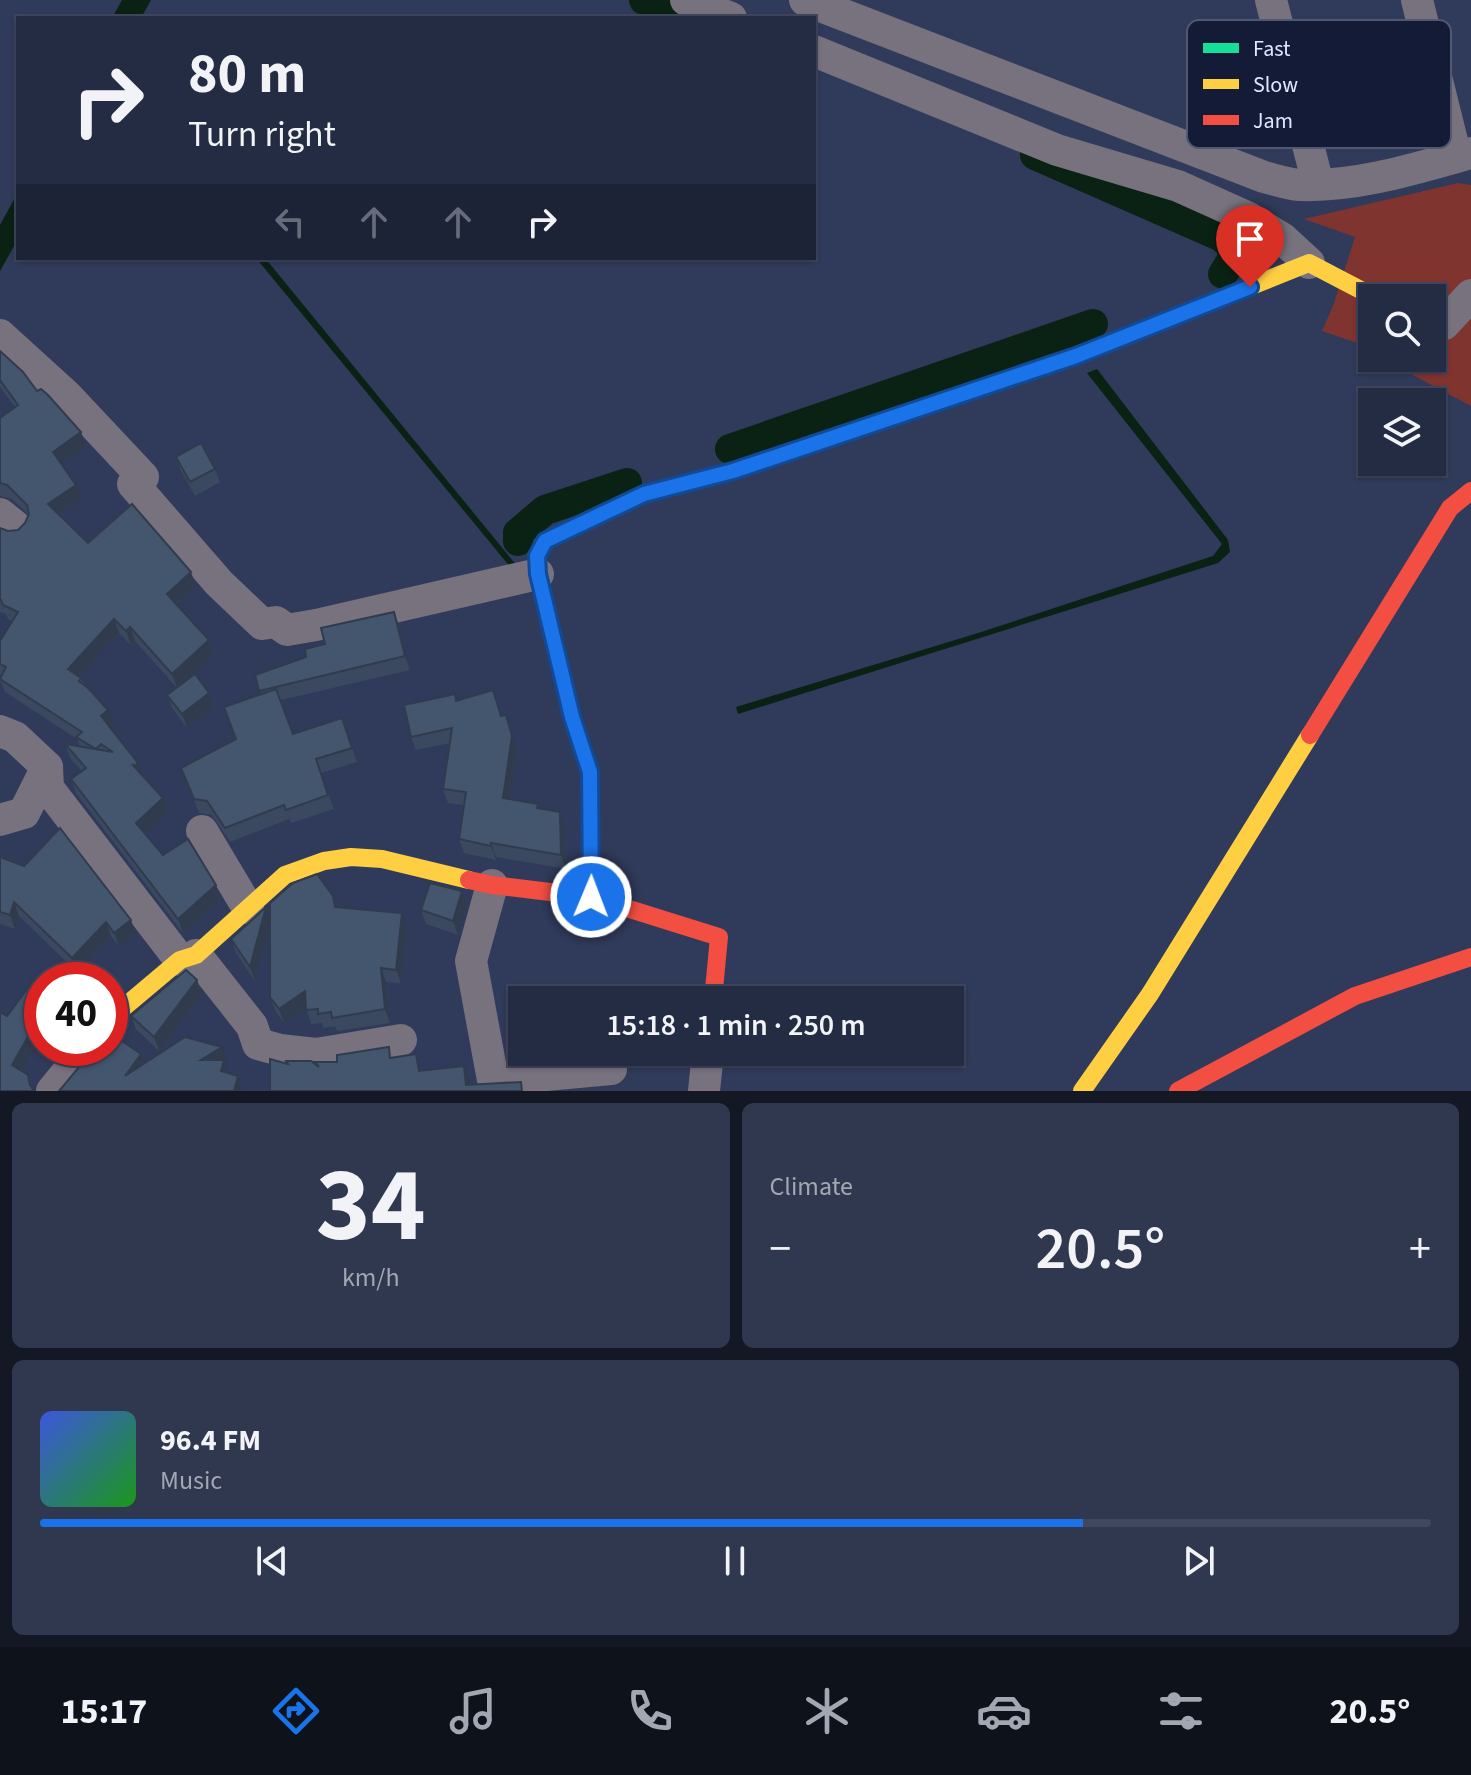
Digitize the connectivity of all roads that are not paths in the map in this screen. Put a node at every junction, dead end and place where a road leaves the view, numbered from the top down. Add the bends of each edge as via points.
1 (686, 0) edge
2 (805, 0) edge
3 (1271, 0) edge
4 (1417, 0) edge
5 (726, 16) edge
6 (1276, 20) edge
7 (1423, 20) edge
8 (816, 52) edge
9 (1451, 115) edge
10 (1187, 147) edge
11 (1189, 148) edge
12 (1309, 148) edge
13 (1463, 155) edge
14 (1318, 184) junction
15 (1309, 263) junction
16 (1358, 289) edge
17 (1471, 295) edge
18 (1446, 322) edge
19 (0, 335) edge
20 (1471, 491) edge
21 (538, 574) junction
22 (0, 731) edge
23 (47, 767) junction
24 (0, 820) edge
25 (202, 831) dead end
26 (492, 885) junction
27 (591, 897) junction
28 (248, 908) junction
29 (1471, 957) edge
30 (188, 958) junction
31 (714, 986) edge
32 (128, 1005) edge
33 (401, 1040) dead end
34 (72, 1066) edge
35 (707, 1066) edge
36 (611, 1069) dead end
37 (52, 1091) edge
38 (704, 1091) edge
39 (1082, 1091) edge
40 (1178, 1091) edge

1 - 5 street
2 - 10 street
3 - 6 street
4 - 7 street
8 - 15 street via 1057,150 1178,186 1247,217
9 - 13 street
11 - 14 street via 1264,177
12 - 14 street
13 - 14 street via 1391,175
15 - 16 street
15 - 21 street via 1076,356 733,471 644,494 545,541 537,556
17 - 18 street
19 - 21 street via 116,446 143,477 133,484 262,624 276,622 287,630 316,625
20 - 39 street via 1450,508 1388,628 1286,791
21 - 27 street via 590,772
22 - 23 street via 15,737
23 - 24 street via 24,813
23 - 30 street via 48,788
25 - 28 street
26 - 27 street
26 - 28 street via 382,859 351,857 285,875
26 - 36 street via 471,961 493,1080
27 - 31 street via 719,937
28 - 30 street
29 - 40 street via 1355,996
30 - 32 street
30 - 33 street via 252,1026 258,1044 316,1054
34 - 37 street
35 - 38 street

